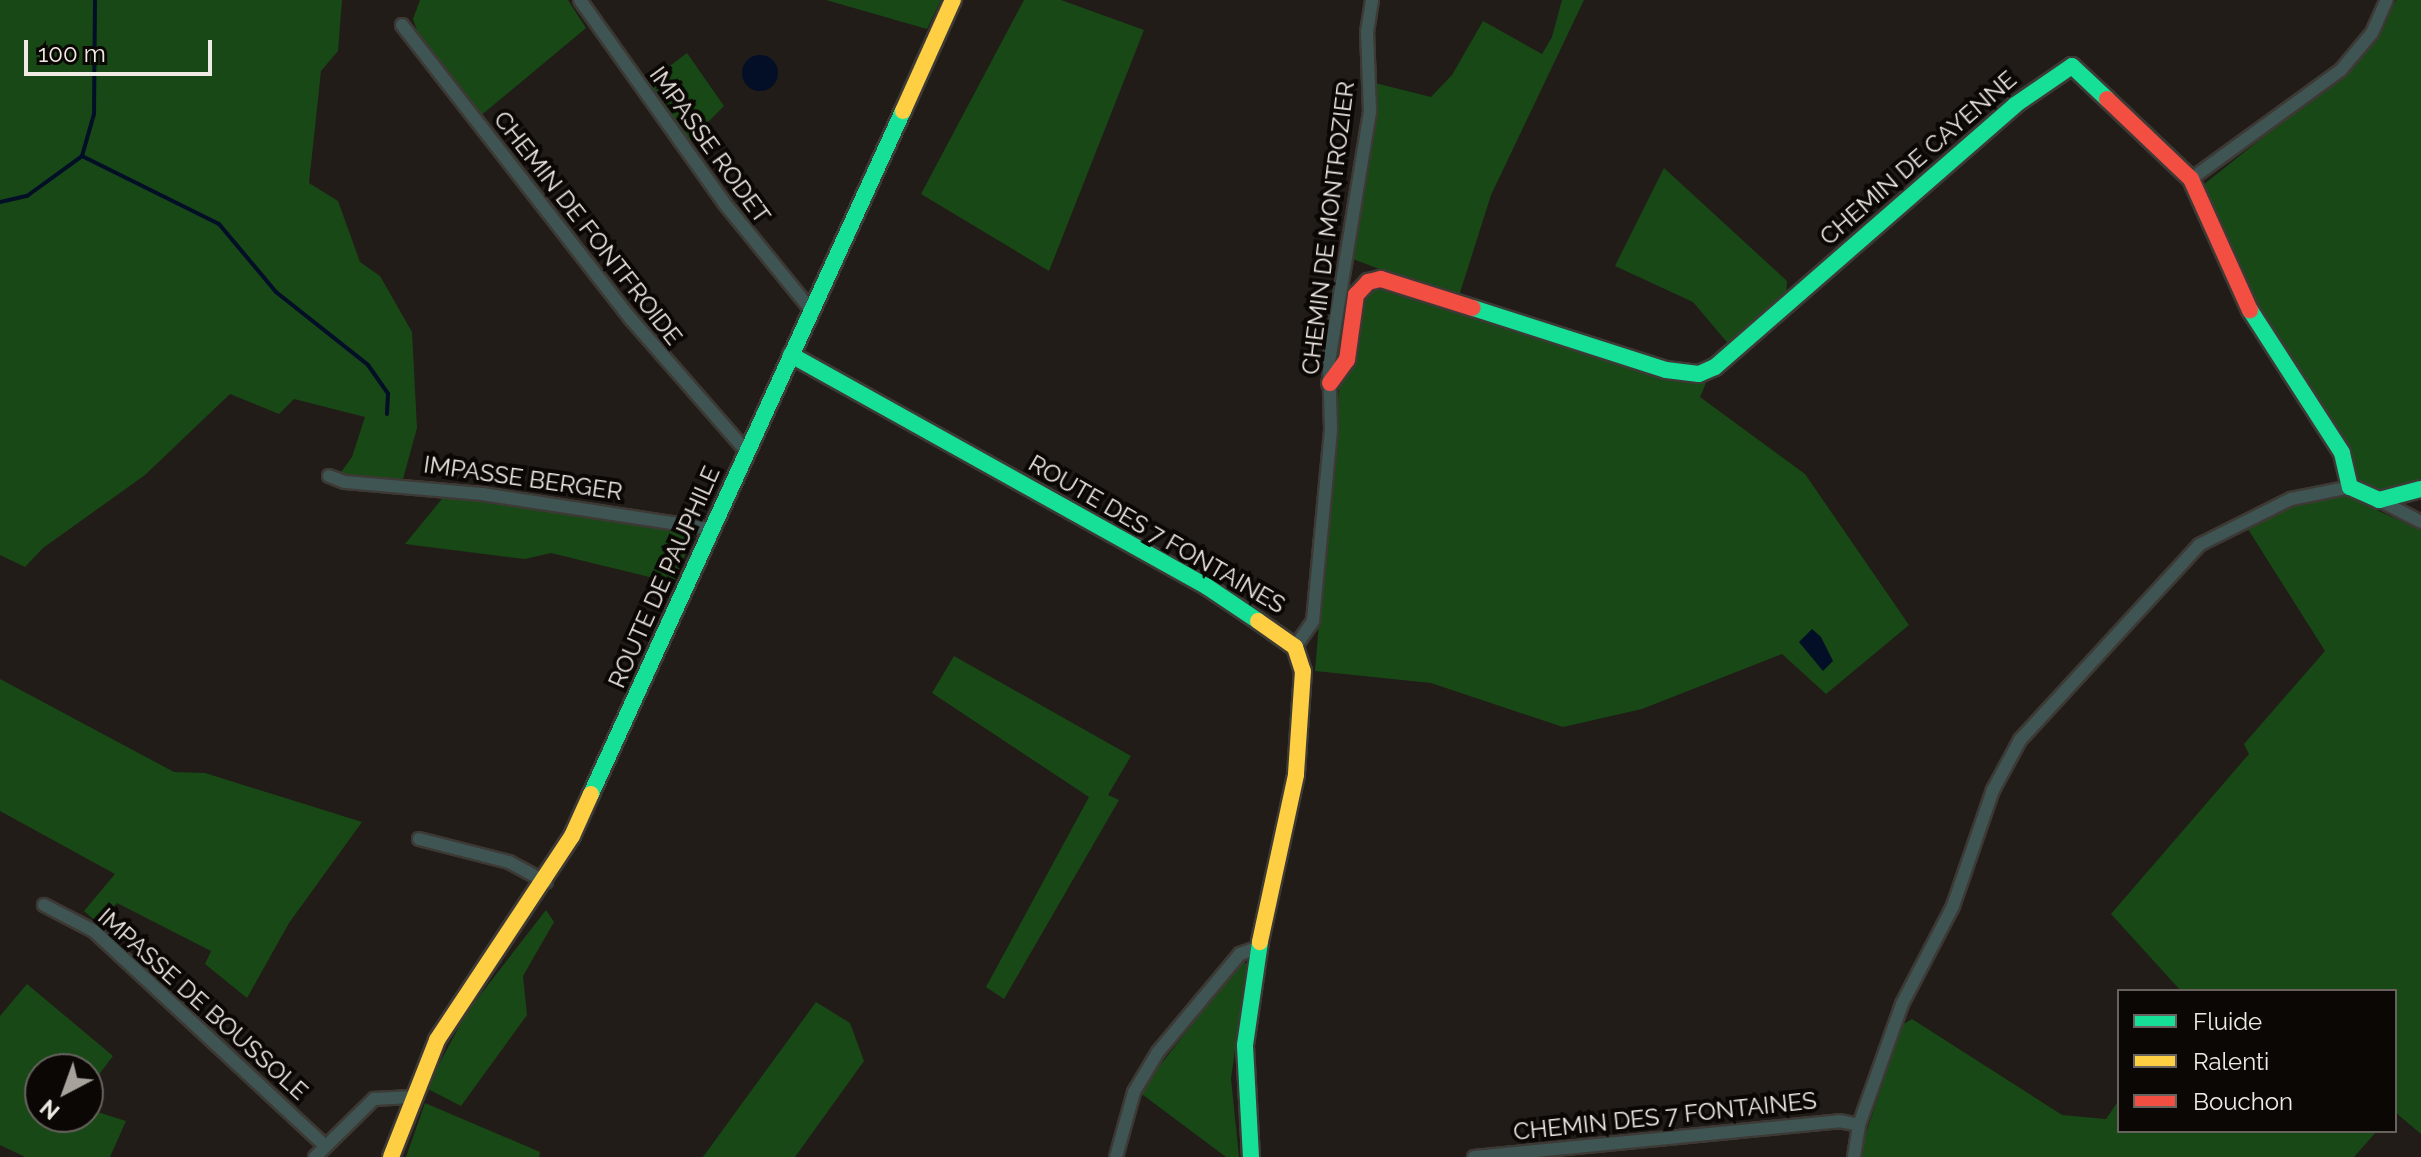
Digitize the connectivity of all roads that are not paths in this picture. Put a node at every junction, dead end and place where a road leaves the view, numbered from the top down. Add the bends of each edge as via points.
1 (580, 0) edge
2 (953, 0) edge
3 (1372, 0) edge
4 (2387, 0) edge
5 (402, 25) dead end
6 (2191, 179) junction
7 (811, 310) junction
8 (791, 355) junction
9 (1330, 383) junction
10 (747, 452) junction
11 (329, 476) dead end
12 (2350, 487) junction
13 (2421, 489) edge
14 (2379, 500) junction
15 (2421, 522) edge
16 (712, 529) junction
17 (1295, 647) junction
18 (419, 839) dead end
19 (546, 882) junction
20 (44, 905) dead end
21 (1259, 947) junction
22 (411, 1097) junction
23 (1859, 1125) junction
24 (325, 1146) junction
25 (315, 1157) edge
26 (391, 1157) edge
27 (1116, 1157) edge
28 (1251, 1157) edge
29 (1474, 1157) edge
30 (1854, 1157) edge

1 - 7 street, IMPASSE RODET via 734,216
2 - 7 street, ROUTE DE PAUPHILE
3 - 9 street, CHEMIN DE MONTROZIER via 1367,32 1370,112 1329,362
4 - 6 street via 2372,33 2341,70
5 - 10 street, CHEMIN DE FONTFROIDE via 631,319
6 - 9 street, CHEMIN DE CAYENNE via 2072,66 2015,105 1715,367 1699,374 1666,370 1381,279 1368,282 1356,295 1347,360
6 - 12 street, CHEMIN DE CAYENNE via 2243,299 2342,453
7 - 8 street, ROUTE DE PAUPHILE
8 - 10 street, ROUTE DE PAUPHILE
8 - 17 street, ROUTE DES 7 FONTAINES via 1206,586
9 - 17 street, CHEMIN DE MONTROZIER via 1331,429 1313,621
10 - 16 street, ROUTE DE PAUPHILE
11 - 16 street, IMPASSE BERGER
12 - 14 street
12 - 23 street via 2291,499 2199,545 2020,740 1993,790 1953,906 1902,1004
13 - 14 street
14 - 15 street
16 - 19 street, ROUTE DE PAUPHILE
17 - 21 street, ROUTE DES 7 FONTAINES via 1303,671 1296,775
18 - 19 street via 509,862
19 - 22 street, ROUTE DE PAUPHILE via 451,1016
20 - 24 street, IMPASSE DE BOUSSOLE via 94,931
21 - 27 street via 1240,954 1158,1052 1134,1092
21 - 28 street, ROUTE DES 7 FONTAINES via 1245,1045
22 - 24 street via 374,1099
22 - 26 street, ROUTE DE PAUPHILE
23 - 29 street, CHEMIN DES 7 FONTAINES via 1839,1121
23 - 30 street
24 - 25 street

